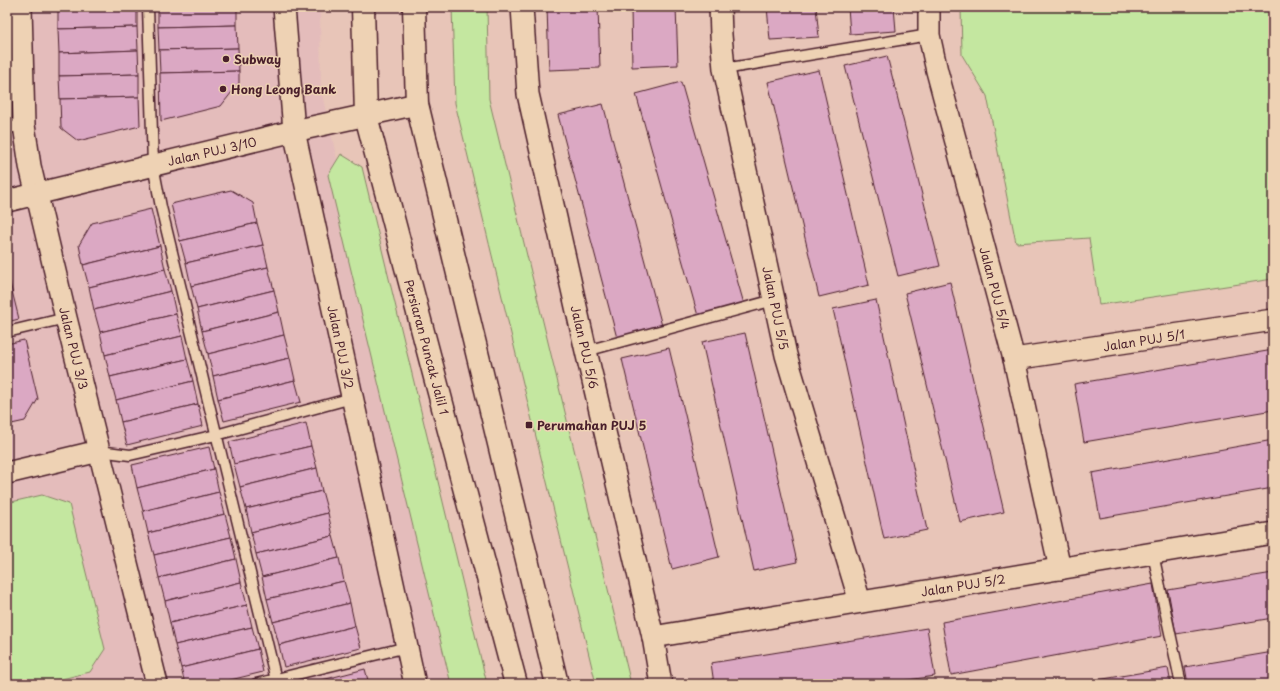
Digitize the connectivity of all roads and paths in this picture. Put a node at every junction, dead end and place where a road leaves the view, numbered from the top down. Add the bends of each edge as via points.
1 (21, 7) edge
2 (148, 7) edge
3 (284, 7) edge
4 (363, 7) edge
5 (414, 7) edge
6 (522, 7) edge
7 (720, 7) edge
8 (929, 7) edge
9 (929, 35) junction
10 (724, 69) junction
11 (417, 104) junction
12 (366, 116) junction
13 (15, 126) edge
14 (294, 131) junction
15 (153, 165) junction
16 (36, 194) junction
17 (7, 201) edge
18 (774, 300) junction
19 (66, 318) junction
20 (1273, 320) edge
21 (7, 332) edge
22 (586, 351) junction
23 (1014, 359) junction
24 (352, 398) junction
25 (216, 435) junction
26 (99, 451) junction
27 (7, 473) edge
28 (1273, 534) edge
29 (1152, 554) junction
30 (1060, 569) junction
31 (860, 602) junction
32 (653, 637) junction
33 (407, 647) junction
34 (276, 682) edge
35 (157, 684) edge
36 (256, 684) edge
37 (415, 684) edge
38 (516, 684) edge
39 (557, 684) edge
40 (661, 684) edge
41 (1181, 684) edge

1 - 13 street, Jalan PUJ 3/3
2 - 15 lane
3 - 14 street, Jalan PUJ 3/2
4 - 12 main road, Persiaran Puncak Jalil 1
5 - 11 main road
6 - 22 street, Jalan PUJ 5/6 via 528,94
7 - 10 street, Jalan PUJ 5/5
8 - 9 street, Jalan PUJ 5/4
9 - 10 lane
9 - 23 street, Jalan PUJ 5/4
10 - 18 street, Jalan PUJ 5/5
11 - 12 street, Jalan PUJ 3/10
11 - 39 main road
12 - 14 street, Jalan PUJ 3/10
12 - 38 main road, Persiaran Puncak Jalil 1
13 - 16 street, Jalan PUJ 3/3
14 - 15 street, Jalan PUJ 3/10
14 - 24 street, Jalan PUJ 3/2
15 - 16 street, Jalan PUJ 3/10
15 - 25 lane
16 - 17 street, Jalan PUJ 3/10
16 - 19 street, Jalan PUJ 3/3
18 - 22 lane
18 - 31 street, Jalan PUJ 5/5 via 786,355
19 - 21 lane
19 - 26 street, Jalan PUJ 3/3
20 - 23 street, Jalan PUJ 5/1
22 - 32 street, Jalan PUJ 5/6
23 - 30 street, Jalan PUJ 5/4
24 - 25 lane
24 - 33 street, Jalan PUJ 3/2
25 - 26 lane via 130,455
25 - 34 lane
26 - 27 street
26 - 35 street, Jalan PUJ 3/3
28 - 29 street, Jalan PUJ 5/2
29 - 30 street, Jalan PUJ 5/2
29 - 41 lane
30 - 31 street, Jalan PUJ 5/2
31 - 32 street, Jalan PUJ 5/2
32 - 40 street, Jalan PUJ 5/6
33 - 34 lane
33 - 37 street, Jalan PUJ 3/2
34 - 36 lane

